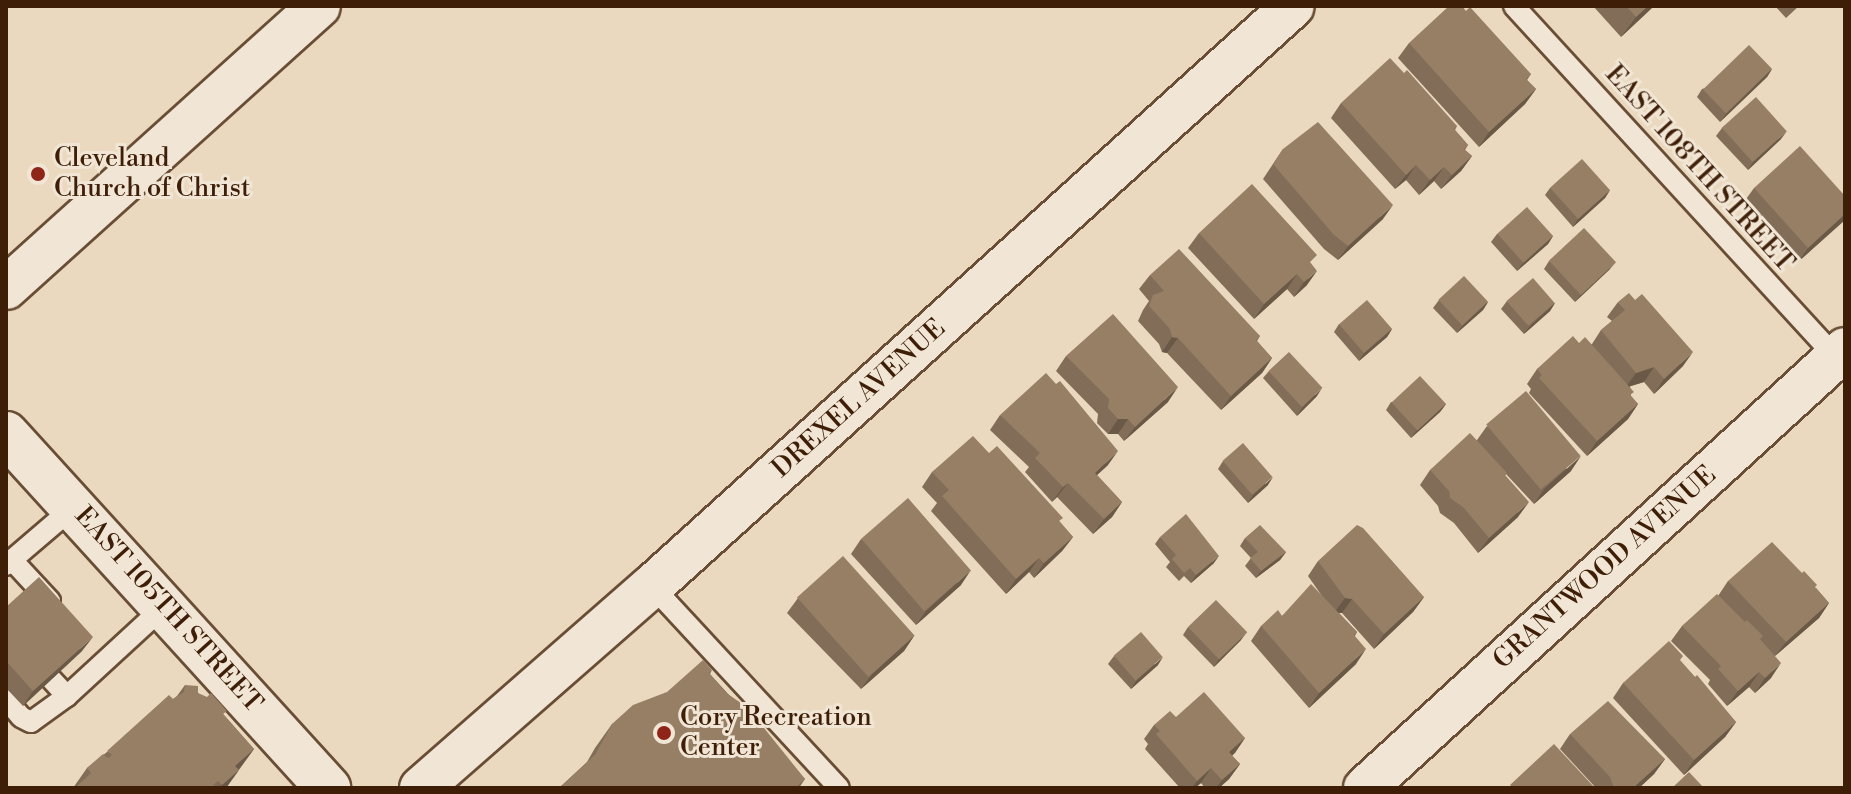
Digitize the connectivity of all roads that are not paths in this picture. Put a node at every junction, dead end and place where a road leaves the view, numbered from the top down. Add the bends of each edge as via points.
1 (319, 6) edge
2 (1293, 6) edge
3 (1514, 6) edge
4 (6, 288) edge
5 (1842, 358) edge
6 (6, 434) edge
7 (74, 507) junction
8 (9, 563) edge
9 (652, 586) junction
10 (165, 606) junction
11 (63, 617) edge
12 (52, 680) edge
13 (67, 696) junction
14 (6, 699) edge
15 (328, 788) edge
16 (421, 788) edge
17 (839, 788) edge
18 (1365, 788) edge

1 - 4 street
2 - 9 street, DREXEL AVENUE
3 - 5 lane, EAST 108TH STREET
5 - 18 street, GRANTWOOD AVENUE
6 - 7 main road, EAST 105TH STREET
7 - 8 lane
7 - 10 main road, EAST 105TH STREET
8 - 11 lane
9 - 16 street, DREXEL AVENUE
9 - 17 lane
10 - 13 lane via 99,656
10 - 15 main road, EAST 105TH STREET
12 - 13 lane
13 - 14 lane via 31,722

